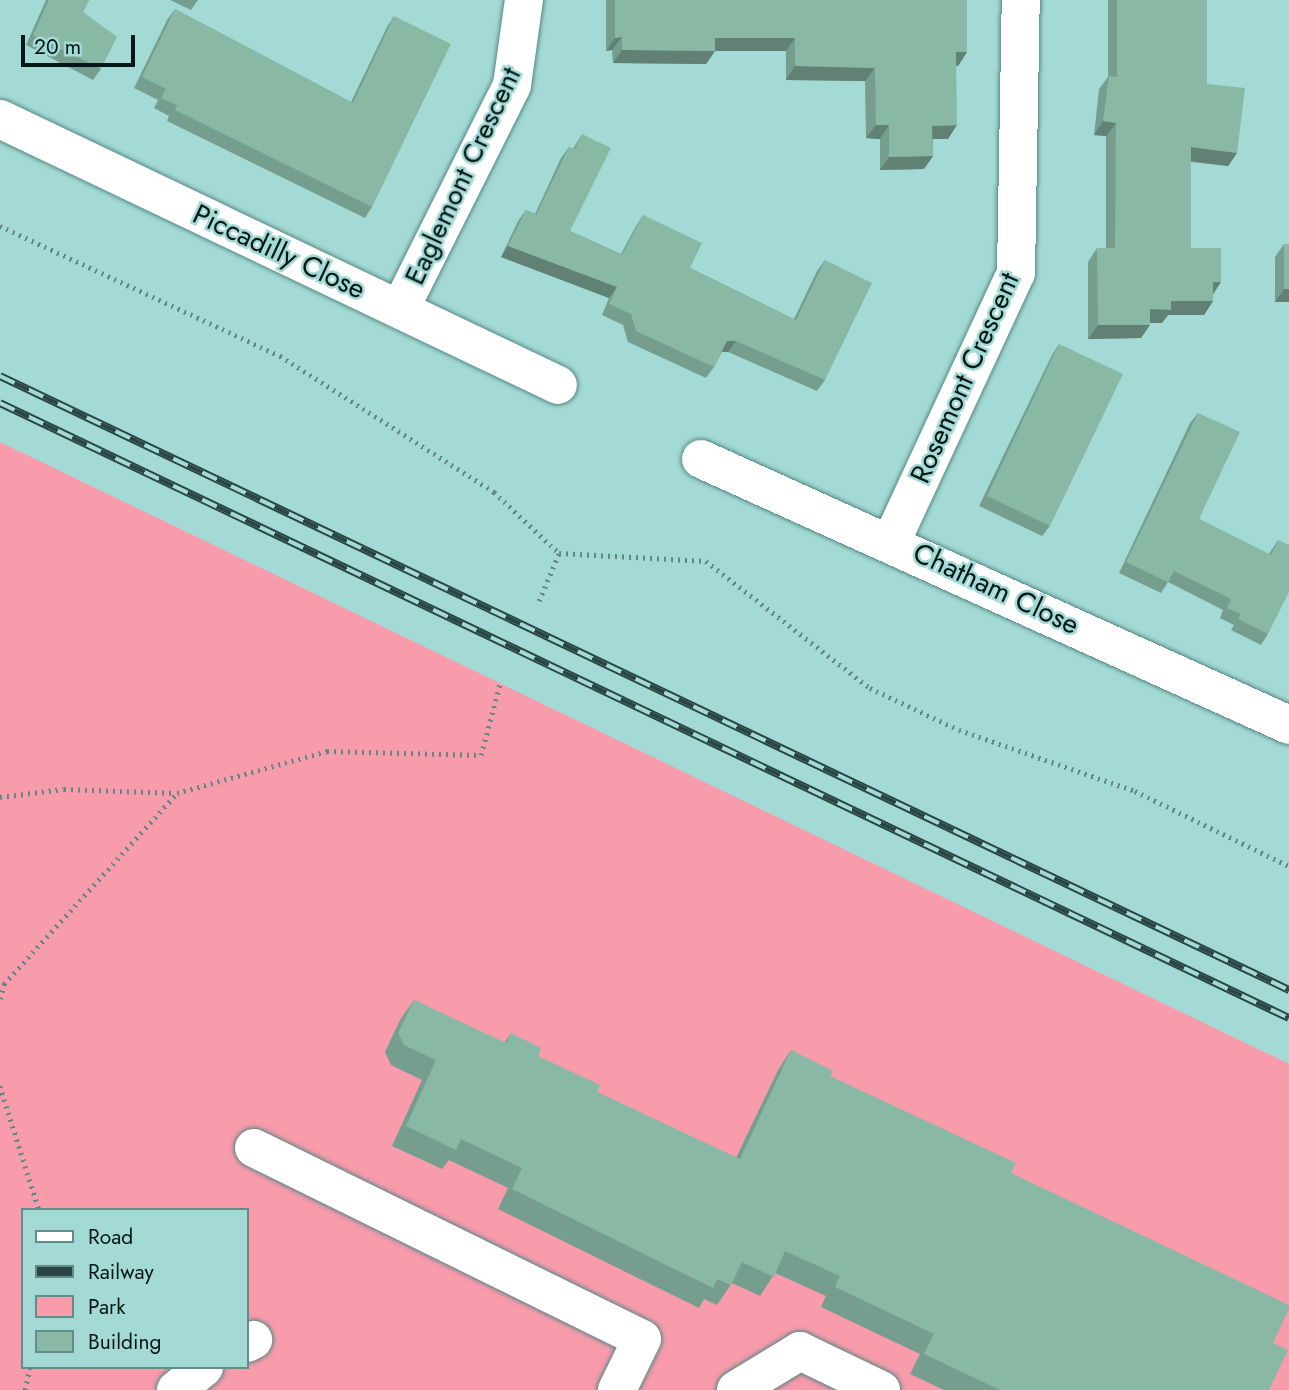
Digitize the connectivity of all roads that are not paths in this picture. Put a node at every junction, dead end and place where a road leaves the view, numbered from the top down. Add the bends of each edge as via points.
1 (524, 0) edge
2 (1021, 0) edge
3 (0, 119) edge
4 (400, 309) junction
5 (558, 385) dead end
6 (701, 459) dead end
7 (892, 540) junction
8 (1289, 725) edge
9 (254, 1148) dead end
10 (202, 1369) edge
11 (176, 1390) edge
12 (617, 1390) edge
13 (736, 1390) edge
14 (881, 1390) edge

1 - 4 street, Eaglemont Crescent via 512,85
2 - 7 street, Rosemont Crescent via 1016,273
3 - 4 street, Piccadilly Close
4 - 5 street, Piccadilly Close
6 - 7 street, Chatham Close
7 - 8 street, Chatham Close
9 - 12 street via 642,1339
10 - 11 street
13 - 14 street via 800,1352

